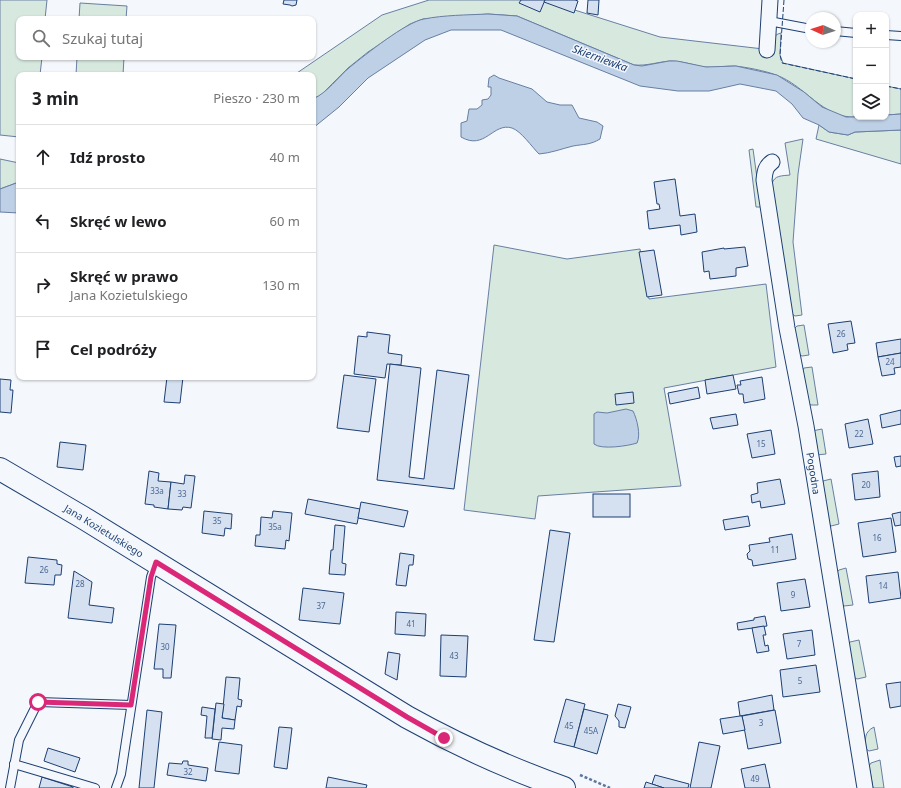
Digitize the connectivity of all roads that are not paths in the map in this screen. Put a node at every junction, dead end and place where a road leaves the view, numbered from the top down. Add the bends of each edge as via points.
1 (770, 0) edge
2 (769, 21) junction
3 (805, 28) edge
4 (841, 32) edge
5 (853, 33) edge
6 (889, 35) edge
7 (901, 36) edge
8 (766, 50) dead end
9 (772, 162) dead end
10 (0, 470) edge
11 (156, 562) junction
12 (131, 705) junction
13 (14, 764) junction
14 (569, 781) edge
15 (10, 788) edge
16 (95, 788) edge
17 (116, 788) edge
18 (865, 788) edge

1 - 2 street
2 - 3 lane
2 - 8 street
4 - 5 lane
6 - 7 lane
9 - 18 street, Pogodna via 767,166 764,180
10 - 11 main road, Jana Kozietulskiego
11 - 12 lane via 151,577
11 - 14 main road, Jana Kozietulskiego via 444,738 496,762
12 - 13 lane via 38,702 19,740
12 - 17 lane via 121,774
13 - 15 lane
13 - 16 lane

